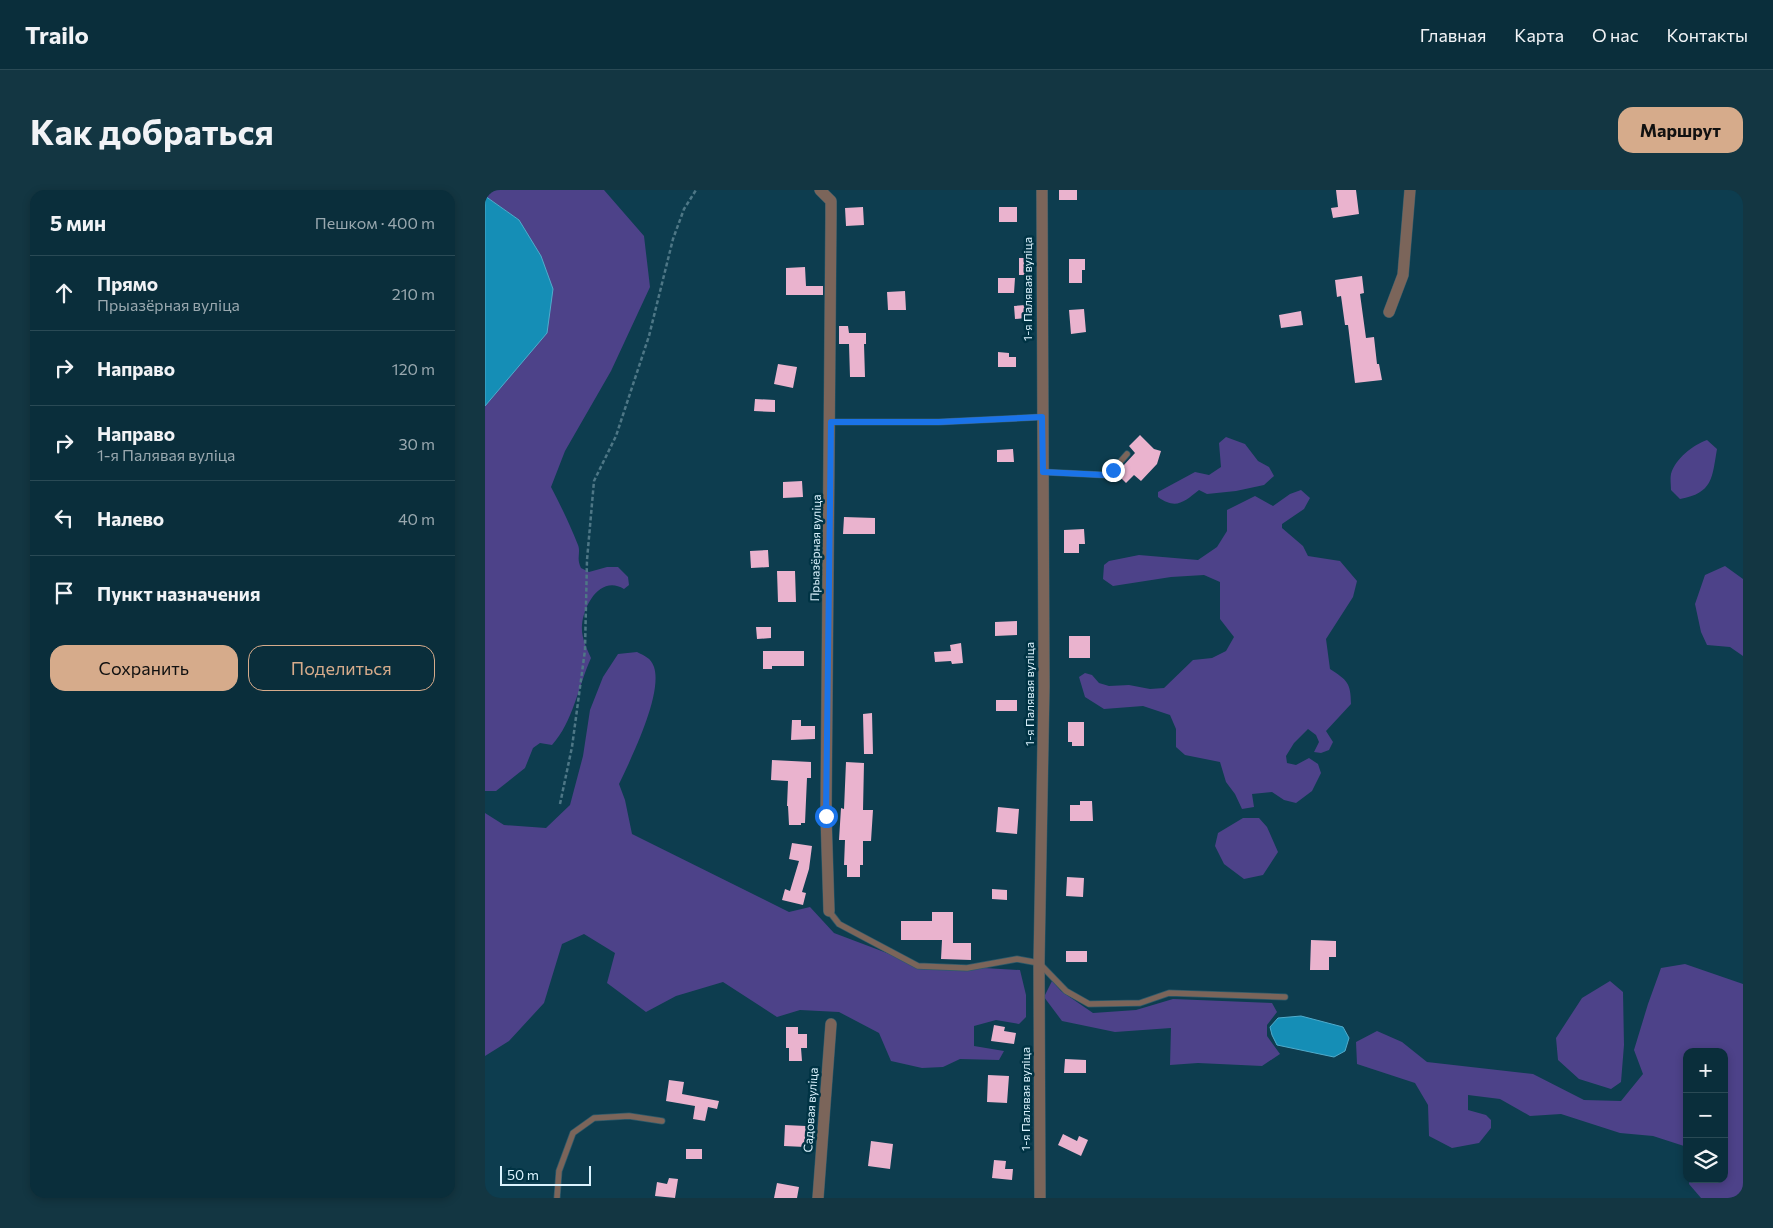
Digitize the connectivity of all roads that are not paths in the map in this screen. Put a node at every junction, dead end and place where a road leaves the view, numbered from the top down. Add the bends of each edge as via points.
1 (820, 190) edge
2 (1042, 190) edge
3 (1410, 190) edge
4 (1389, 312) dead end
5 (1042, 417) junction
6 (831, 422) junction
7 (1127, 454) dead end
8 (1043, 472) junction
9 (829, 911) joint
10 (1039, 963) junction
11 (1285, 997) dead end
12 (831, 1024) dead end
13 (662, 1121) dead end
14 (557, 1198) edge
15 (818, 1198) edge
16 (1040, 1198) edge

1 - 6 street, Прыазёрная вуліца via 831,201
2 - 5 street, 1-я Палявая вуліца
3 - 4 street via 1403,275
5 - 6 lane via 939,422
5 - 8 street, 1-я Палявая вуліца
6 - 9 street, Прыазёрная вуліца via 826,816
7 - 8 lane via 1104,475
8 - 10 street, 1-я Палявая вуліца via 1044,687
9 - 10 lane via 839,924 918,966 967,968 1017,959
10 - 11 lane via 1065,991 1089,1004 1140,1003 1169,993
10 - 16 street, 1-я Палявая вуліца
12 - 15 street, Садовая вуліца
13 - 14 lane via 629,1116 594,1118 573,1133 559,1171

